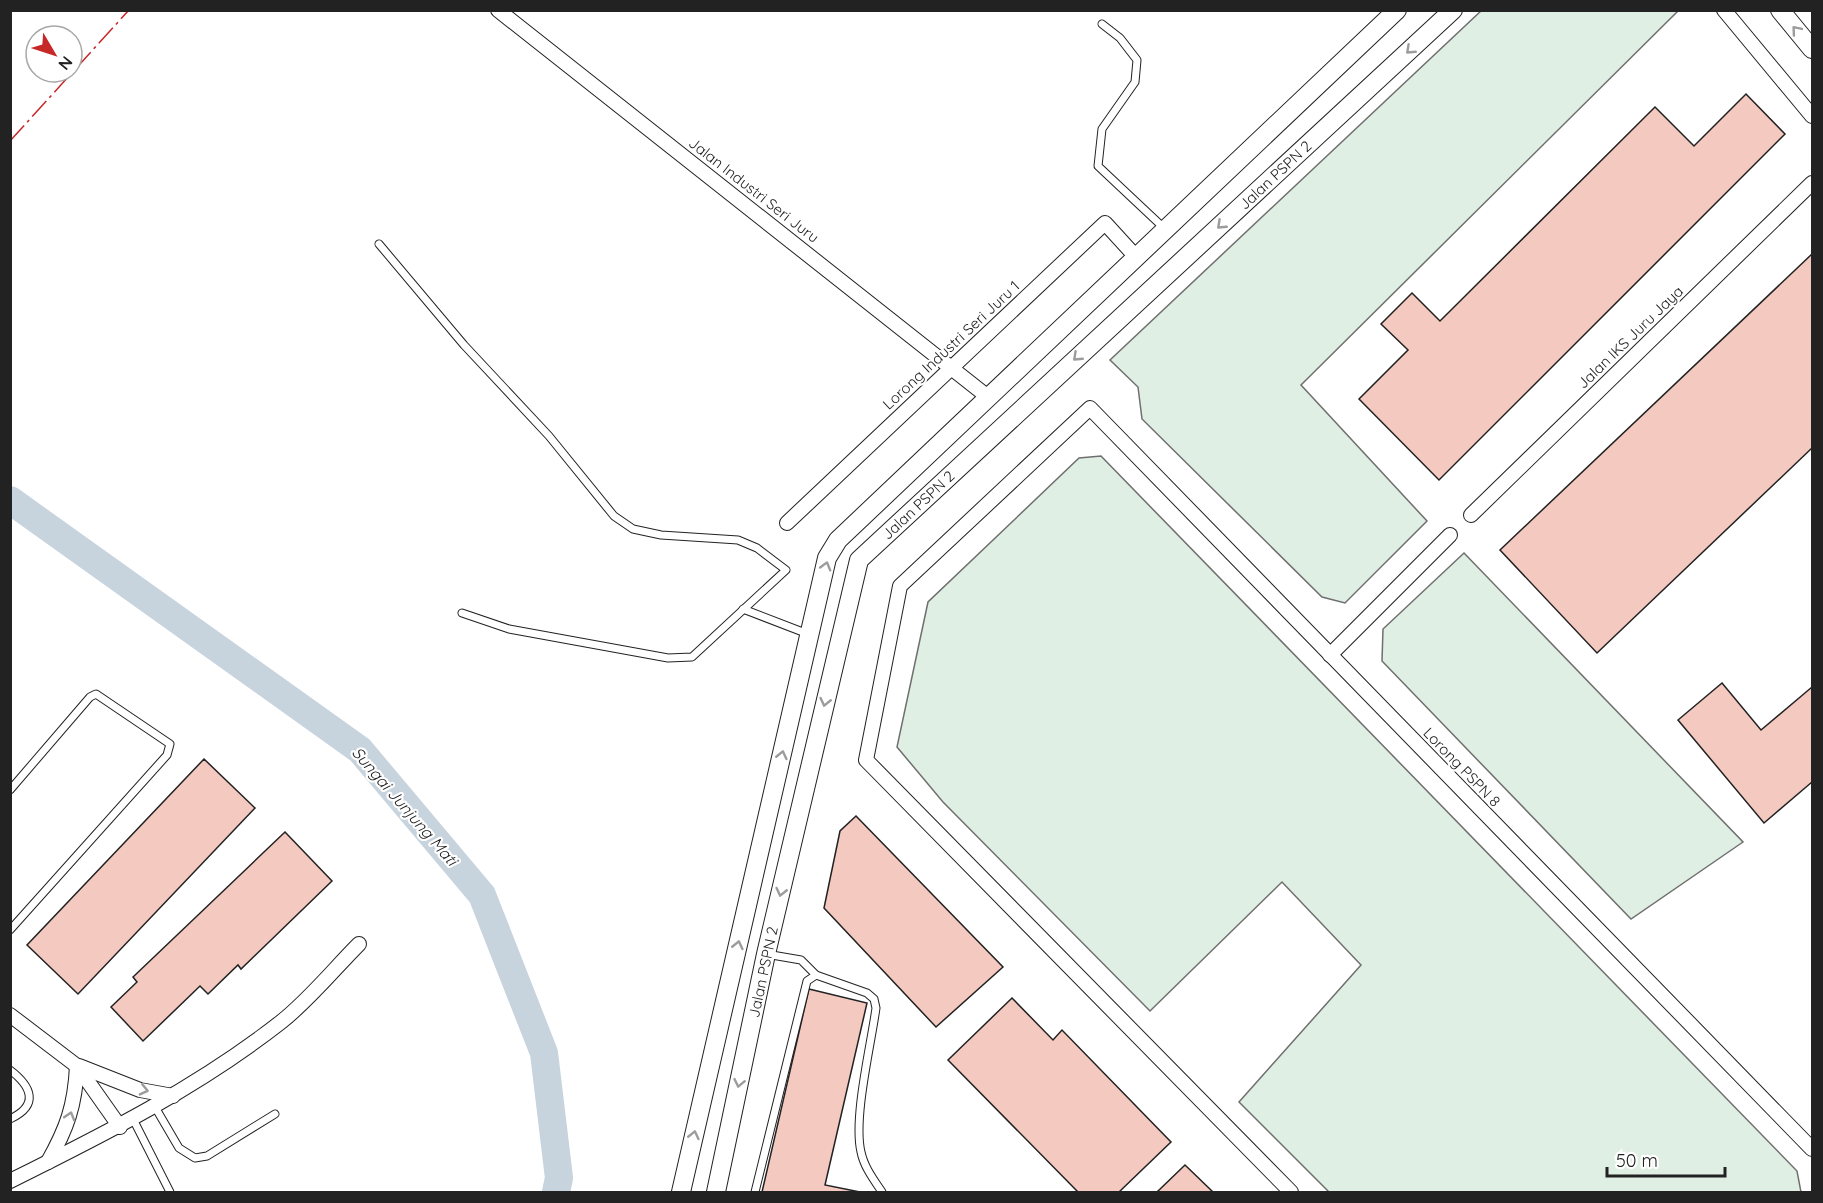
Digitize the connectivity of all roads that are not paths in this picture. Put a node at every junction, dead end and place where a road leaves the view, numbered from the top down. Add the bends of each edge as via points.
1 (498, 10) edge
2 (1397, 10) edge
3 (1453, 10) edge
4 (1724, 10) edge
5 (1780, 10) edge
6 (1102, 24) dead end
7 (1812, 49) edge
8 (1812, 116) edge
9 (1812, 183) edge
10 (1165, 229) junction
11 (379, 244) dead end
12 (1136, 257) junction
13 (952, 367) junction
14 (988, 397) junction
15 (1471, 515) dead end
16 (787, 523) dead end
17 (1450, 535) dead end
18 (743, 609) junction
19 (462, 613) dead end
20 (810, 634) junction
21 (1330, 655) junction
22 (10, 790) edge
23 (10, 930) edge
24 (359, 944) dead end
25 (766, 954) junction
26 (816, 975) junction
27 (10, 1015) edge
28 (77, 1066) junction
29 (10, 1070) edge
30 (173, 1096) junction
31 (155, 1107) junction
32 (275, 1114) dead end
33 (10, 1119) edge
34 (133, 1119) junction
35 (120, 1127) junction
36 (1812, 1149) edge
37 (48, 1163) junction
38 (10, 1181) edge
39 (170, 1192) edge
40 (681, 1192) edge
41 (716, 1192) edge
42 (755, 1192) edge
43 (882, 1192) edge
44 (1291, 1192) edge

1 - 13 street, Jalan Industri Seri Juru
2 - 10 street, Jalan PSPN 2
3 -> 25 street, Jalan PSPN 2 via 859,561
4 - 8 street
7 -> 5 street
6 - 10 lane via 1120,38 1137,60 1135,82 1101,129 1098,166
9 - 15 street, Jalan IKS Juru Jaya
10 - 12 street, Jalan PSPN 2
11 - 18 lane via 464,345 549,436 614,516 633,529 661,535 738,540 757,548 786,570
12 - 13 street, Lorong Industri Seri Juru 1 via 1105,223
12 - 14 street, Jalan PSPN 2
13 - 14 street, Jalan Industri Seri Juru
13 - 16 street, Lorong Industri Seri Juru 1
20 -> 14 street, Jalan PSPN 2 via 827,558 838,540
17 - 21 street
18 - 19 lane via 692,657 668,658 509,628
18 - 20 lane
40 -> 20 street, Jalan PSPN 2
21 - 36 street, Lorong PSPN 8
21 - 44 street, Lorong PSPN 8 via 1090,408 900,586 866,760
22 - 23 lane via 96,694 170,744 167,755
24 - 30 street via 283,1021
25 - 26 lane via 801,960
25 -> 41 street, Jalan PSPN 2
26 - 42 lane via 807,981
26 - 43 lane via 874,999 876,1008 858,1131 867,1170
27 - 28 street
28 -> 30 street via 140,1090
28 - 35 street
37 -> 28 street via 66,1129 75,1098
29 - 33 lane via 25,1081 30,1091 24,1110
30 - 31 street
31 - 32 lane via 179,1148 195,1158 207,1156
31 - 34 street
34 - 35 street
34 - 39 lane
35 - 37 street
37 - 38 street

